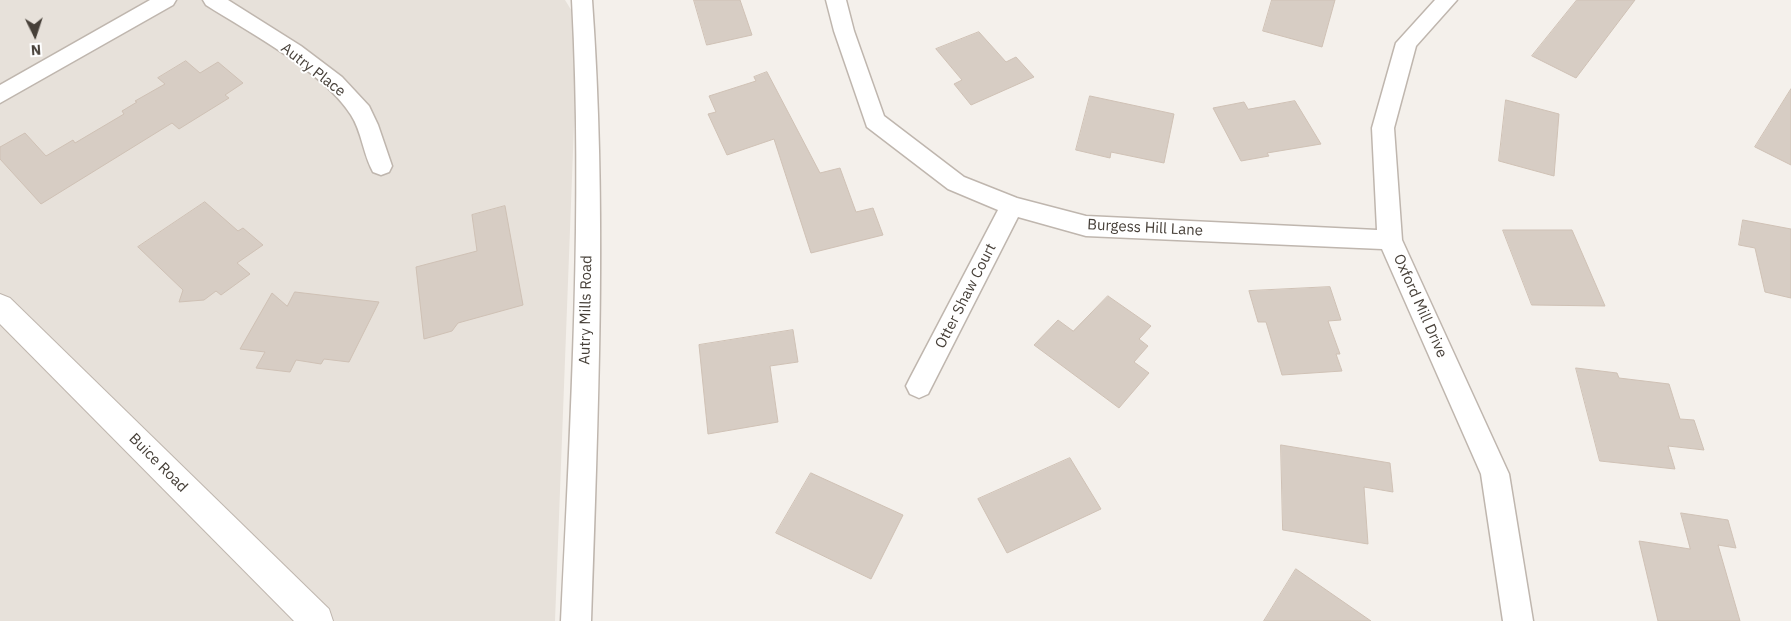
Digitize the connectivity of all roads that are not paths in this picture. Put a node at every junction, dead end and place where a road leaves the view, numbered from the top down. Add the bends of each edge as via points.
1 (166, 0) edge
2 (213, 0) edge
3 (582, 0) edge
4 (836, 0) edge
5 (1435, 3) edge
6 (0, 95) edge
7 (381, 166) dead end
8 (1012, 206) junction
9 (1390, 240) junction
10 (0, 306) edge
11 (919, 386) dead end
12 (317, 621) edge
13 (576, 621) edge
14 (1518, 621) edge

1 - 6 street
2 - 7 street, Autry Place via 339,86 361,112
3 - 13 street, Autry Mills Road via 588,96 584,424
4 - 8 street, Burgess Hill Lane via 875,121 956,183
5 - 9 street, Oxford Mill Drive via 1406,43 1383,128
8 - 9 street, Burgess Hill Lane via 1086,226
8 - 11 street, Otter Shaw Court
9 - 14 street, Oxford Mill Drive via 1495,474
10 - 12 street, Buice Road

